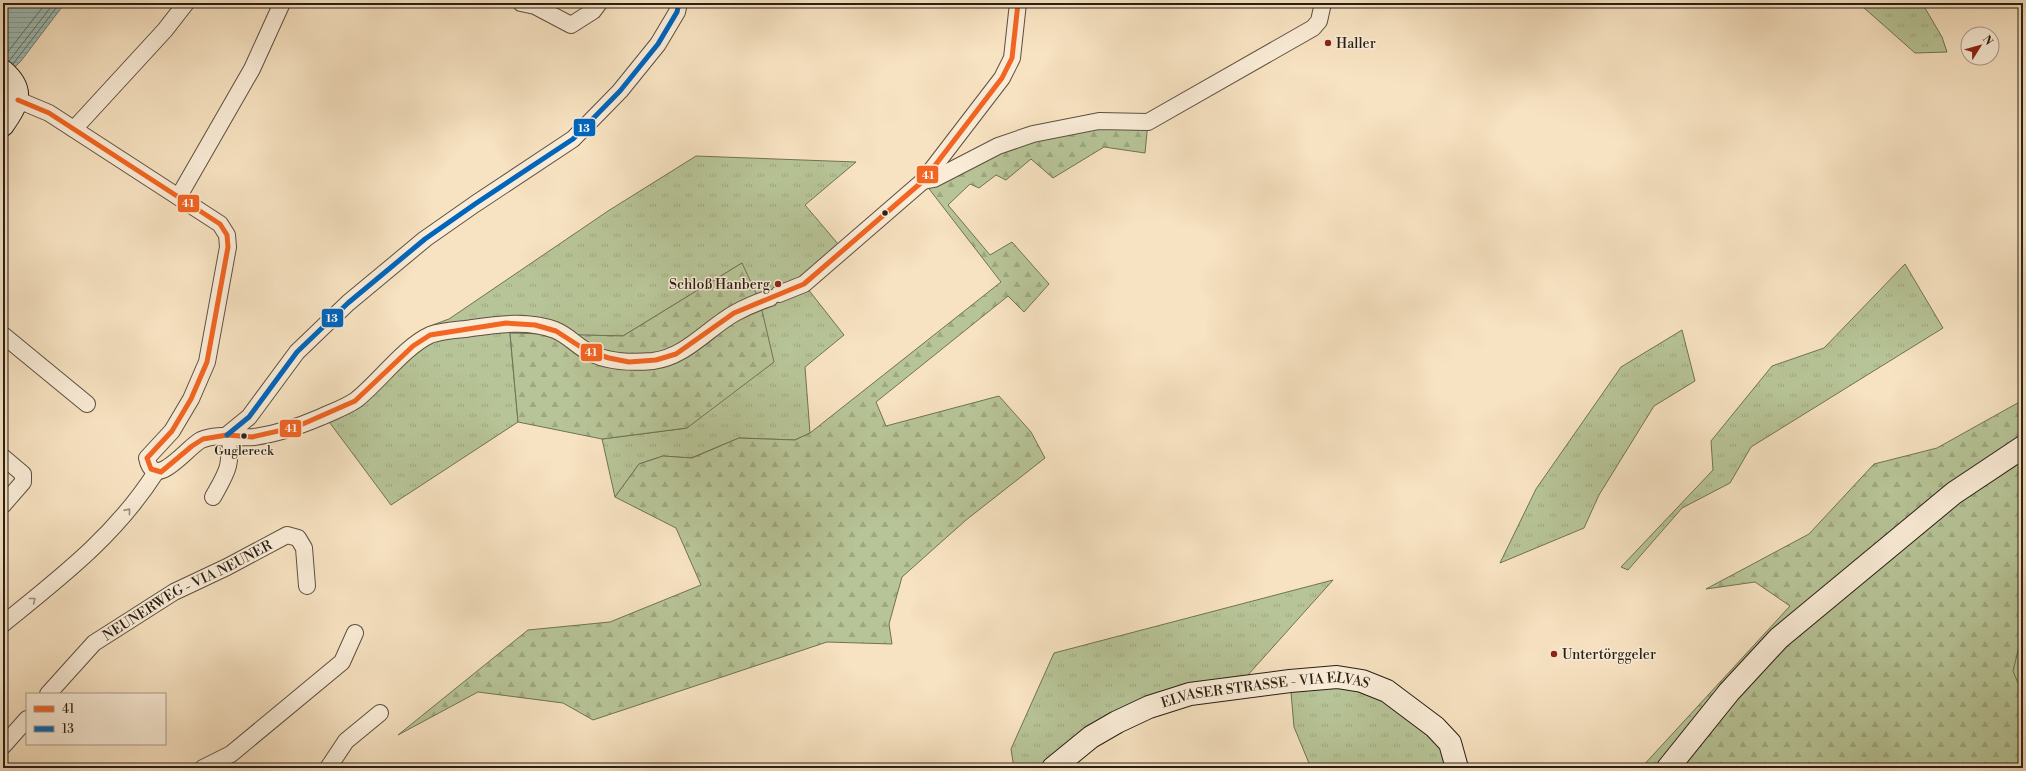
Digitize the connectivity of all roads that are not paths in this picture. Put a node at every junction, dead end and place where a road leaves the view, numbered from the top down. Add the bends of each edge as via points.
1 (186, 3) edge
2 (282, 3) edge
3 (521, 3) edge
4 (599, 3) edge
5 (679, 3) edge
6 (1018, 3) edge
7 (1323, 3) edge
8 (6, 74) edge
9 (18, 100) junction
10 (3, 125) edge
11 (74, 129) junction
12 (923, 181) junction
13 (178, 196) junction
14 (3, 335) edge
15 (86, 404) dead end
16 (227, 435) junction
17 (2023, 448) edge
18 (3, 457) edge
19 (156, 472) junction
20 (213, 497) dead end
21 (3, 506) edge
22 (307, 586) dead end
23 (3, 624) edge
24 (355, 633) dead end
25 (49, 693) edge
26 (380, 713) dead end
27 (26, 719) edge
28 (3, 746) edge
29 (203, 768) edge
30 (328, 768) edge
31 (1053, 768) edge
32 (1457, 768) edge
33 (1668, 768) edge

1 - 11 street via 165,30
2 - 13 street via 252,69
3 - 4 street via 535,6 571,25 593,11
5 - 16 street via 677,12 658,44 620,91 573,139 426,239 348,303 297,352 249,417
6 - 12 street via 1012,58 1002,78
7 - 12 street via 1319,21 1313,28 1148,122 1099,121 1033,134 998,146 934,179
8 - 9 street via 17,89
9 - 10 street
9 - 11 street via 49,113
11 - 13 street
12 - 16 street via 804,284 734,313 676,354 656,360 629,362 608,358 587,351 556,331 535,325 506,323 430,335 413,346 355,401 296,427 252,437
13 - 19 street via 220,224 226,235 228,247 207,362 191,399 172,431 147,458 151,469
14 - 15 street
16 - 19 street via 203,439 167,468
16 - 20 street via 230,459
17 - 33 street via 1954,494 1779,638 1729,692
18 - 21 street via 23,474 23,482
23 -> 19 street via 82,560 127,512
22 - 25 street, NEUNERWEG - VIA NEUNER via 304,548 298,538 287,535 174,592 94,644
24 - 29 street via 342,662 231,754
26 - 30 street via 346,741
27 - 28 street
31 - 32 street, ELVASER STRASSE - VIA ELVAS via 1091,737 1117,722 1149,707 1183,696 1252,685 1336,677 1362,681 1387,691 1435,727 1450,743

